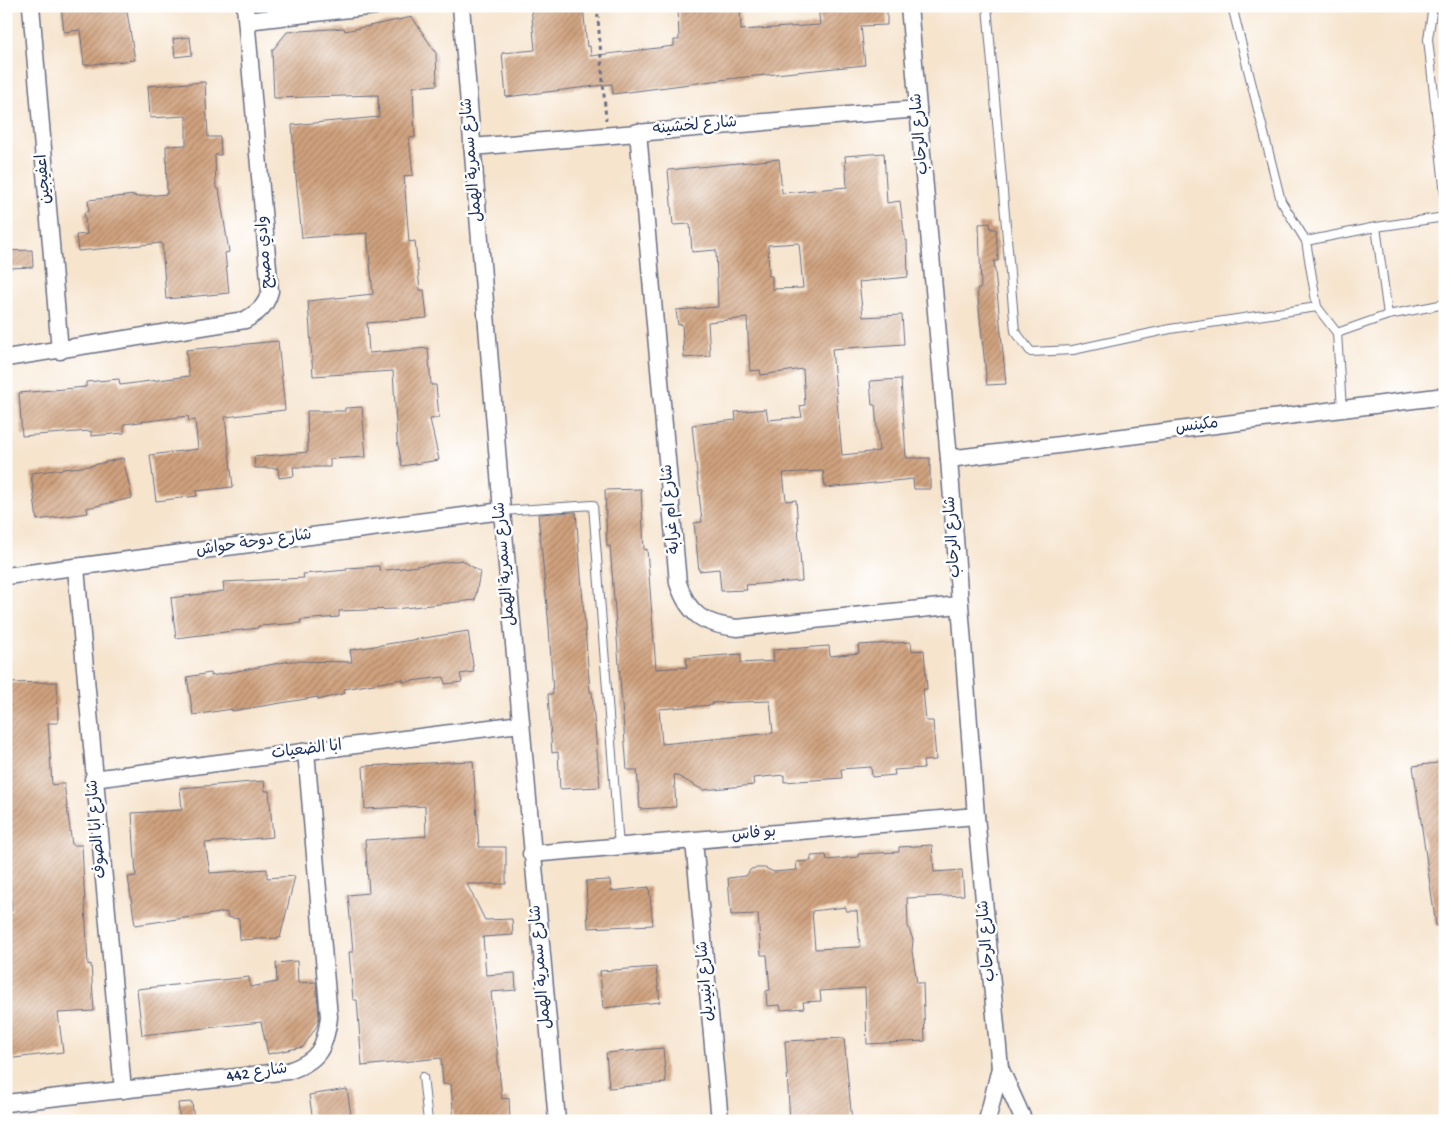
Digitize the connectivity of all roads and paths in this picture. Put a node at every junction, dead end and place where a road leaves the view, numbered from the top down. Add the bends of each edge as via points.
1 (31, 6) edge
2 (375, 6) edge
3 (461, 6) edge
4 (597, 6) edge
5 (909, 6) edge
6 (986, 6) edge
7 (1232, 6) edge
8 (1433, 6) edge
9 (246, 14) edge
10 (918, 109) junction
11 (638, 132) junction
12 (607, 135) junction
13 (472, 147) junction
14 (1445, 195) edge
15 (1445, 217) edge
16 (1376, 227) junction
17 (1306, 241) junction
18 (1445, 304) edge
19 (1317, 306) junction
20 (1388, 315) junction
21 (1338, 333) junction
22 (60, 351) junction
23 (6, 358) edge
24 (1445, 396) edge
25 (1342, 409) junction
26 (949, 459) junction
27 (502, 511) junction
28 (76, 568) junction
29 (6, 576) edge
30 (959, 605) junction
31 (520, 724) junction
32 (306, 751) junction
33 (94, 779) junction
34 (976, 816) junction
35 (694, 840) junction
36 (619, 847) junction
37 (531, 854) junction
38 (1000, 1068) junction
39 (424, 1077) dead end
40 (123, 1090) junction
41 (6, 1104) edge
42 (428, 1121) edge
43 (556, 1121) edge
44 (720, 1121) edge
45 (987, 1121) edge
46 (1024, 1121) edge

1 - 22 street, اعفيجين
2 - 9 street, وادي مصبح
3 - 13 street, شارع سمرية الهمل
4 - 12 path
5 - 10 street, شارع الرحاب
6 - 19 lane via 1015,331 1031,352 1073,350 1170,329
7 - 17 lane via 1281,201
8 - 14 lane via 1428,39
9 - 22 street, وادي مصبح via 270,291 267,303 245,320
10 - 11 street, شارع لخشينه
10 - 26 street, شارع الرحاب
11 - 12 street, شارع لخشينه
11 - 30 street, شارع ام غرابة via 678,583 685,602 700,617 718,626 737,628
12 - 13 street, شارع لخشينه
13 - 27 street, شارع سمرية الهمل
15 - 16 lane
16 - 17 lane
16 - 20 lane
17 - 19 lane
18 - 20 lane
19 - 21 lane
20 - 21 lane
21 - 25 lane
22 - 23 street, وادي مصبح
24 - 25 street, مكينس
25 - 26 street, مكينس
26 - 30 street, شارع الرحاب
27 - 28 street, شارع دوحة حواش
27 - 31 street, شارع سمرية الهمل
27 - 36 lane via 593,504
28 - 29 street, شارع دوحة حواش
28 - 33 street, شارع ابا الصوف
30 - 34 street, شارع الرحاب
31 - 32 street, ابا الضعيات
31 - 37 street, شارع سمرية الهمل
32 - 33 street, ابا الضعيات
32 - 40 street, شارع 442 via 329,1017 327,1037 319,1054 305,1066 288,1071
33 - 40 street, شارع ابا الصوف
34 - 35 street, بو فاس
34 - 38 street, شارع الرحاب
35 - 36 street, بو فاس
35 - 44 street, شارع ابنيديل
36 - 37 street, بو فاس
37 - 43 street, شارع سمرية الهمل
38 - 45 street, شارع الرحاب
38 - 46 street, شارع الرحاب
39 - 42 lane
40 - 41 street, شارع 442

